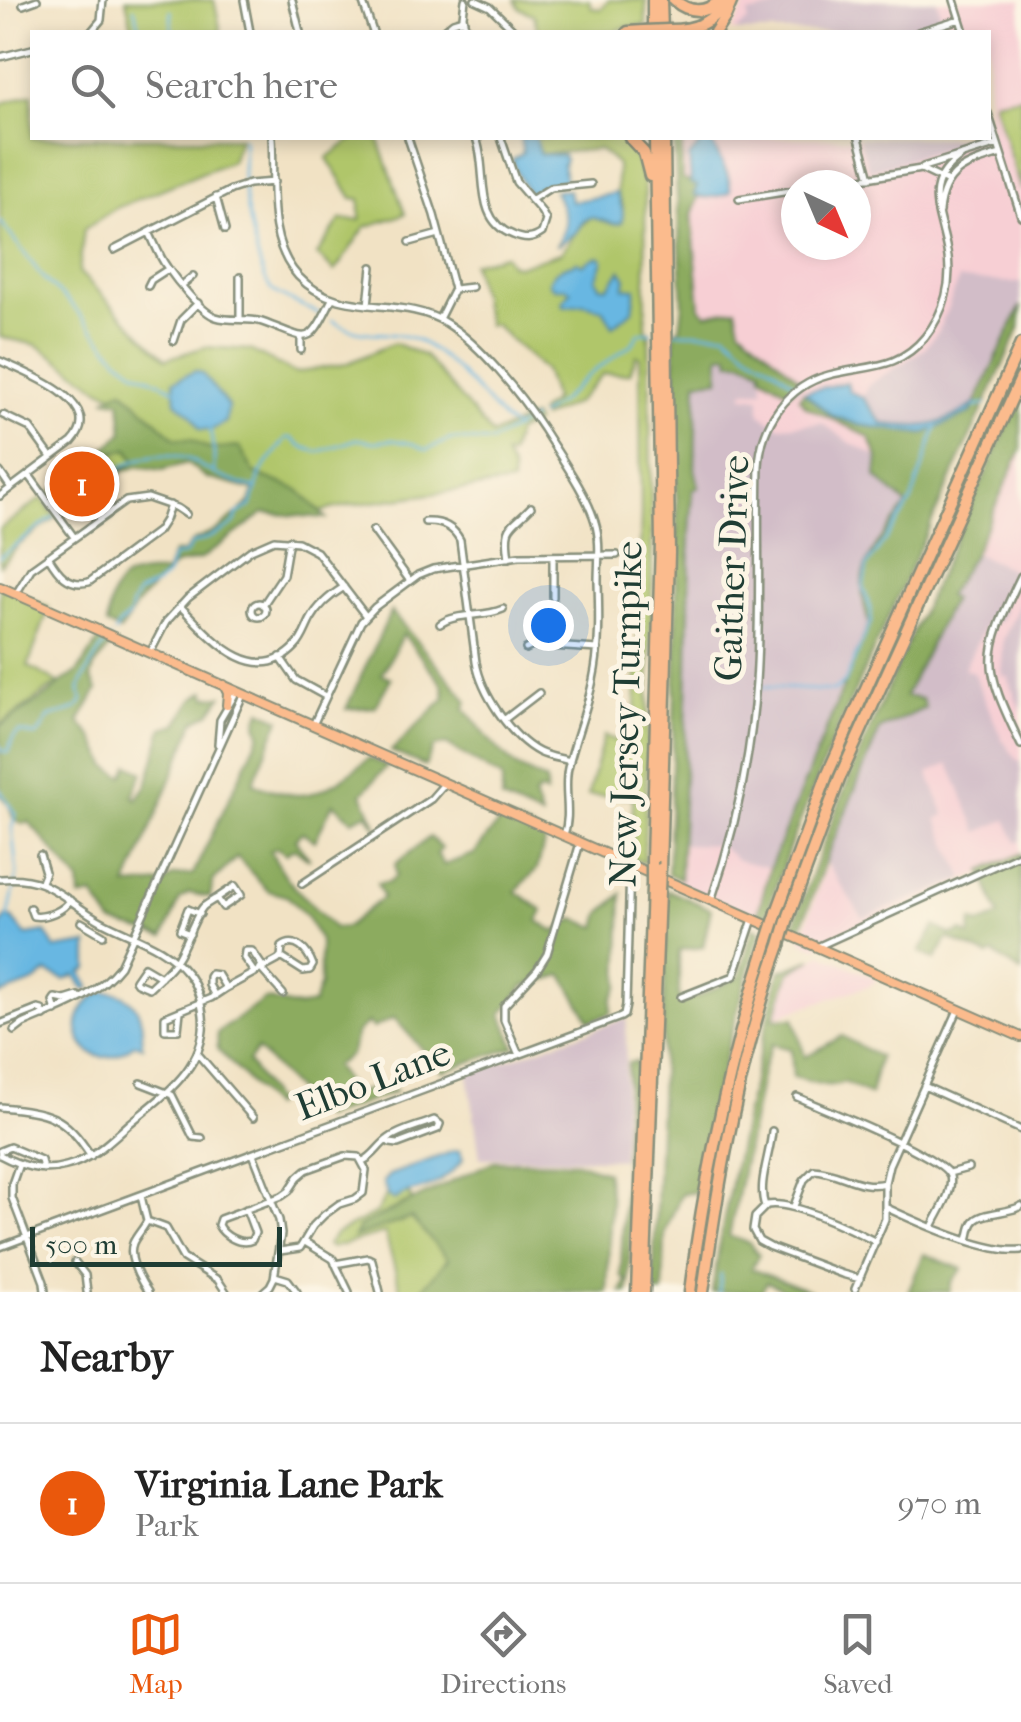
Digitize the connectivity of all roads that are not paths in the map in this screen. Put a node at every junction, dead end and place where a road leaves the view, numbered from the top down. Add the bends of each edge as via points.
1 (37, 0) edge
2 (103, 0) edge
3 (244, 0) edge
4 (292, 0) edge
5 (362, 0) edge
6 (465, 0) edge
7 (475, 0) edge
8 (674, 0) edge
9 (727, 0) edge
10 (954, 0) edge
11 (656, 2) edge
12 (23, 5) dead end
13 (463, 19) junction
14 (960, 19) junction
15 (93, 30) edge
16 (250, 30) edge
17 (300, 30) edge
18 (372, 30) edge
19 (443, 30) edge
20 (466, 30) edge
21 (514, 30) edge
22 (650, 30) edge
23 (670, 30) edge
24 (681, 30) edge
25 (716, 30) edge
26 (924, 30) edge
27 (963, 30) edge
28 (30, 50) edge
29 (0, 57) edge
30 (991, 122) edge
31 (272, 140) edge
32 (409, 140) edge
33 (477, 140) edge
34 (502, 140) edge
35 (632, 140) edge
36 (655, 140) edge
37 (666, 140) edge
38 (860, 140) edge
39 (998, 144) junction
40 (1002, 154) junction
41 (962, 155) junction
42 (868, 170) edge
43 (916, 170) junction
44 (871, 178) edge
45 (940, 178) junction
46 (274, 182) junction
47 (948, 182) junction
48 (591, 184) dead end
49 (781, 192) edge
50 (216, 197) junction
51 (739, 199) dead end
52 (531, 200) junction
53 (1021, 216) edge
54 (938, 220) junction
55 (226, 230) dead end
56 (148, 232) junction
57 (439, 234) junction
58 (410, 242) dead end
59 (114, 250) dead end
60 (372, 267) dead end
61 (168, 268) junction
62 (194, 276) dead end
63 (240, 277) dead end
64 (182, 284) junction
65 (148, 286) dead end
66 (472, 287) dead end
67 (454, 290) junction
68 (656, 292) junction
69 (332, 299) junction
70 (198, 302) junction
71 (368, 306) junction
72 (240, 318) junction
73 (438, 319) junction
74 (301, 337) junction
75 (174, 341) dead end
76 (1021, 344) edge
77 (300, 350) dead end
78 (0, 361) edge
79 (1021, 378) edge
80 (3, 415) dead end
81 (51, 457) junction
82 (0, 472) edge
83 (29, 475) junction
84 (11, 488) junction
85 (0, 496) edge
86 (170, 505) junction
87 (531, 508) dead end
88 (186, 514) dead end
89 (426, 522) dead end
90 (372, 530) dead end
91 (74, 537) junction
92 (289, 540) junction
93 (618, 555) dead end
94 (48, 556) junction
95 (552, 556) junction
96 (598, 556) junction
97 (509, 558) junction
98 (464, 564) junction
99 (1021, 576) edge
100 (410, 580) junction
101 (0, 586) edge
102 (344, 587) junction
103 (16, 594) junction
104 (552, 597) dead end
105 (263, 605) dead end
106 (180, 606) junction
107 (503, 609) dead end
108 (366, 616) junction
109 (470, 616) junction
110 (440, 624) dead end
111 (526, 649) dead end
112 (598, 649) junction
113 (150, 653) junction
114 (280, 657) junction
115 (224, 685) junction
116 (240, 693) junction
117 (539, 693) dead end
118 (326, 696) junction
119 (227, 706) junction
120 (505, 719) junction
121 (313, 724) junction
122 (1021, 745) edge
123 (218, 747) junction
124 (570, 761) junction
125 (445, 783) junction
126 (564, 836) junction
127 (580, 843) junction
128 (1021, 854) edge
129 (40, 855) dead end
130 (656, 865) junction
131 (630, 866) junction
132 (0, 879) edge
133 (40, 882) junction
134 (302, 884) dead end
135 (217, 898) junction
136 (70, 900) junction
137 (711, 901) junction
138 (30, 908) dead end
139 (200, 914) junction
140 (94, 917) junction
141 (753, 919) junction
142 (190, 934) junction
143 (104, 935) dead end
144 (135, 937) junction
145 (816, 947) junction
146 (281, 957) junction
147 (176, 960) junction
148 (259, 969) junction
149 (161, 977) junction
150 (226, 988) junction
151 (282, 994) dead end
152 (214, 996) junction
153 (682, 997) dead end
154 (82, 999) junction
155 (201, 1002) junction
156 (958, 1010) junction
157 (56, 1011) junction
158 (180, 1012) dead end
159 (44, 1016) junction
160 (0, 1024) edge
161 (14, 1031) dead end
162 (1021, 1038) edge
163 (198, 1053) junction
164 (519, 1054) junction
165 (140, 1083) dead end
166 (924, 1086) junction
167 (166, 1093) junction
168 (797, 1098) dead end
169 (0, 1106) edge
170 (253, 1118) dead end
171 (1021, 1130) edge
172 (772, 1131) dead end
173 (202, 1138) dead end
174 (386, 1140) junction
175 (899, 1143) junction
176 (0, 1153) edge
177 (253, 1154) junction
178 (91, 1156) junction
179 (363, 1161) junction
180 (19, 1164) junction
181 (968, 1168) dead end
182 (43, 1169) junction
183 (949, 1173) junction
184 (885, 1183) junction
185 (140, 1196) junction
186 (271, 1200) junction
187 (765, 1206) junction
188 (1021, 1206) edge
189 (794, 1207) junction
190 (886, 1208) junction
191 (246, 1209) junction
192 (147, 1221) junction
193 (932, 1227) junction
194 (27, 1237) junction
195 (968, 1240) junction
196 (306, 1242) junction
197 (876, 1242) junction
198 (0, 1247) edge
199 (1021, 1250) edge
200 (280, 1251) junction
201 (74, 1262) dead end
202 (336, 1264) junction
203 (275, 1276) junction
204 (860, 1278) junction
205 (855, 1289) dead end
206 (45, 1292) edge
207 (87, 1292) edge
208 (148, 1292) edge
209 (226, 1292) edge
210 (262, 1292) edge
211 (297, 1292) edge
212 (348, 1292) edge
213 (380, 1292) edge
214 (641, 1292) edge
215 (690, 1292) edge
216 (704, 1292) edge

1 - 12 street
2 - 15 street
3 - 16 street
4 - 17 street
5 - 18 street
6 - 13 street
7 - 21 street
8 - 9 highway via 700,11
9 - 24 highway via 704,24
9 - 25 highway
10 - 14 street
11 - 22 highway
11 - 23 highway
13 - 19 street
13 - 20 street
14 - 26 street
14 - 27 street
28 - 29 street
30 - 39 street
31 - 46 street
32 - 57 street
33 - 52 street via 484,204 496,225 525,239 540,236 546,220
34 - 52 street via 516,182
35 - 68 highway via 650,174
36 - 68 highway, New Jersey Turnpike
37 - 130 highway, New Jersey Turnpike via 668,596
38 - 42 street
39 - 40 street
39 - 41 street
40 - 47 street via 964,166
40 - 53 street
41 - 43 street
41 - 45 street
43 - 44 street
43 - 45 street
45 - 47 street
45 - 54 street, Gaither Drive
46 - 50 street
46 - 69 street via 276,225 287,259 304,282
47 - 54 street, Gaither Drive
48 - 52 street via 550,188
49 - 51 street
50 - 55 street
50 - 56 street
54 - 137 street, Gaither Drive via 948,289 925,336 895,361 804,386 779,408 764,438 752,720
56 - 59 street
56 - 61 street
57 - 58 street
57 - 67 street
60 - 71 street
61 - 64 street
61 - 65 street
62 - 64 street
63 - 72 street
64 - 70 street
66 - 67 street
67 - 73 street
68 - 130 highway, New Jersey Turnpike
69 - 71 street
69 - 74 street via 318,328
70 - 72 street via 214,316
70 - 75 street via 181,320
71 - 73 street
72 - 74 street
73 - 96 street via 470,342 530,408 590,508
74 - 77 street
76 - 215 highway, bridge via 827,775 777,912 719,1121
78 - 81 street via 43,381 77,408 78,435
79 - 216 highway, bridge via 840,777 787,921 730,1133
80 - 81 street via 30,428
81 - 83 street
82 - 84 street
83 - 84 street
83 - 91 street
84 - 85 street
86 - 88 street
86 - 91 street via 130,499
86 - 94 street via 158,531 88,582 66,580
87 - 97 street via 509,528
89 - 98 street via 454,530
90 - 100 street
91 - 94 street
92 - 102 street via 316,552
92 - 105 street via 284,575
92 - 106 street via 255,547
93 - 96 street
94 - 103 street via 26,574
95 - 96 street
95 - 97 street
95 - 104 street
96 - 112 street
97 - 98 street
98 - 100 street
98 - 109 street
99 - 122 street via 990,656
100 - 108 street
101 - 103 main road
102 - 108 street
102 - 114 street via 318,607 298,643
103 - 113 main road
106 - 113 street
106 - 114 street via 236,657
107 - 109 street
108 - 118 street
109 - 110 street
109 - 120 street via 481,683
111 - 112 street
112 - 124 street
113 - 115 main road
114 - 118 street via 296,680
115 - 116 main road
115 - 119 main road
116 - 119 street
116 - 121 main road
116 - 123 street
117 - 120 street
118 - 121 street
119 - 123 street
120 - 124 street via 537,751
121 - 125 main road
123 - 144 street
124 - 126 street
125 - 126 main road
125 - 134 street via 434,797
126 - 127 main road
127 - 131 main road
127 - 164 street via 547,954 504,1006
128 - 145 street
129 - 133 street
130 - 214 highway, New Jersey Turnpike, bridge
131 - 137 main road
131 - 164 street, Elbo Lane via 624,1015
132 - 133 street
133 - 136 street
135 - 135 street via 235,886 242,895 224,908
135 - 139 street
136 - 138 street via 38,917
136 - 140 street
137 - 141 main road
139 - 142 street
139 - 142 street via 188,909 180,930
140 - 143 street via 84,924
140 - 144 street
141 - 145 main road
141 - 153 street via 734,976
142 - 147 street
144 - 147 street
144 - 154 street via 110,978
145 - 156 main road
146 - 146 street via 282,947 294,943 313,965 303,971
146 - 148 street
147 - 149 street
147 - 155 street
148 - 150 street
148 - 151 street
149 - 149 street via 149,988 135,980 144,967
150 - 152 street
150 - 152 street via 211,974
152 - 155 street
154 - 157 street
154 - 157 street via 55,998
155 - 158 street
155 - 163 street
156 - 162 main road
156 - 166 street
157 - 159 street
159 - 160 street via 38,1009
159 - 161 street
163 - 167 street
163 - 170 street
164 - 177 street, Elbo Lane
165 - 167 street
166 - 171 street
166 - 175 street
167 - 173 street via 193,1136
167 - 178 street
168 - 175 street
169 - 178 street via 59,1118
172 - 187 street via 760,1190
174 - 174 street via 434,1120 440,1124 398,1144
174 - 179 street
175 - 183 street
175 - 184 street
176 - 180 street
176 - 182 street via 10,1147 36,1156
177 - 185 street, Elbo Lane
177 - 186 street
178 - 182 street
179 - 186 street via 346,1156 306,1170 287,1193
179 - 196 street via 361,1196 324,1215
180 - 182 street
180 - 194 street via 11,1194
181 - 183 street
183 - 193 street via 950,1190
184 - 189 street via 864,1186 814,1170
184 - 190 street
185 - 192 street
185 - 194 street, Elbo Lane
186 - 191 street
186 - 200 street
187 - 189 street
187 - 204 street via 752,1223 762,1243
188 - 195 street via 978,1218
189 - 197 street
190 - 193 street
190 - 197 street
191 - 191 street via 218,1224 244,1243 255,1236
192 - 208 street via 131,1251
192 - 209 street via 166,1228 183,1258
193 - 195 street
194 - 198 street, Elbo Lane
194 - 206 street
195 - 199 street
196 - 200 street
196 - 202 street
197 - 204 street
200 - 203 street
201 - 207 street
202 - 212 street
202 - 213 street via 372,1260
203 - 210 street
203 - 211 street
204 - 205 street

